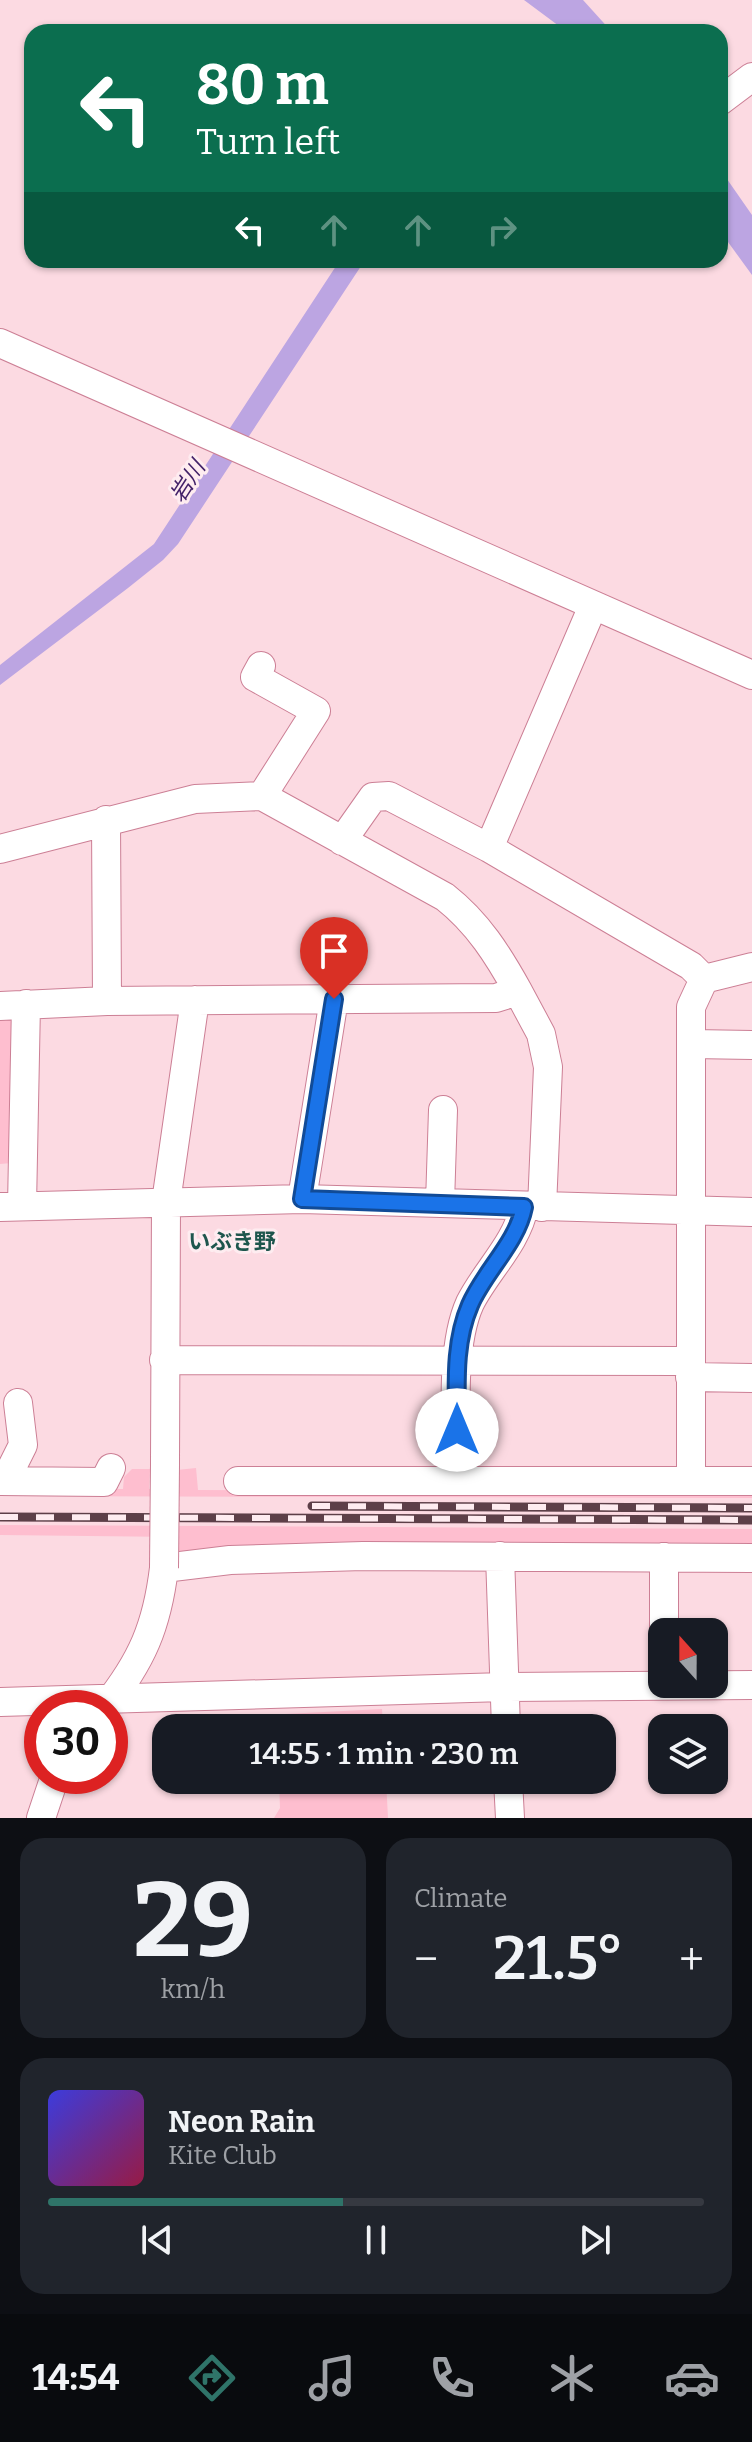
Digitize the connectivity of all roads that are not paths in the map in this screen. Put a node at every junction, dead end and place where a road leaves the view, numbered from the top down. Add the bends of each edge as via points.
1 (752, 77) edge
2 (728, 95) edge
3 (0, 343) edge
4 (593, 606) junction
5 (752, 675) edge
6 (255, 676) dead end
7 (262, 796) junction
8 (106, 820) junction
9 (342, 841) junction
10 (489, 848) junction
11 (0, 849) edge
12 (752, 967) edge
13 (704, 979) junction
14 (518, 991) junction
15 (334, 999) junction
16 (195, 1000) junction
17 (107, 1001) junction
18 (13, 1005) edge
19 (693, 1044) junction
20 (752, 1045) edge
21 (443, 1110) dead end
22 (302, 1199) junction
23 (166, 1202) junction
24 (440, 1203) junction
25 (11, 1206) edge
26 (533, 1207) junction
27 (690, 1210) junction
28 (752, 1212) edge
29 (164, 1360) junction
30 (458, 1362) junction
31 (690, 1369) junction
32 (752, 1378) edge
33 (18, 1403) dead end
34 (111, 1468) dead end
35 (3, 1481) edge
36 (238, 1481) dead end
37 (457, 1481) junction
38 (691, 1481) junction
39 (752, 1481) edge
40 (500, 1556) junction
41 (664, 1557) junction
42 (752, 1558) edge
43 (164, 1568) junction
44 (664, 1618) edge
45 (648, 1684) edge
46 (728, 1685) edge
47 (752, 1685) edge
48 (504, 1687) junction
49 (117, 1690) edge
50 (0, 1702) edge
51 (24, 1702) edge
52 (128, 1702) edge
53 (505, 1714) edge
54 (49, 1794) edge
55 (509, 1794) edge
56 (41, 1818) edge
57 (510, 1818) edge

1 - 2 street
3 - 4 street
4 - 5 street
4 - 10 street
6 - 7 street via 316,711
7 - 8 street via 195,799
7 - 9 street
8 - 11 street
8 - 17 street
9 - 10 street via 373,797 389,796
9 - 14 street via 467,914
10 - 13 street via 691,966
12 - 13 street
13 - 19 street via 691,1007
14 - 15 street via 496,998
14 - 26 street via 541,1034 548,1067
15 - 16 street
15 - 22 street
16 - 17 street
16 - 23 street
17 - 18 street
18 - 25 street
19 - 20 street
19 - 27 street
21 - 24 street
22 - 23 street
22 - 24 street
23 - 25 street
23 - 29 street
24 - 26 street
26 - 27 street
26 - 30 street via 470,1304
27 - 28 street
27 - 31 street
29 - 30 street
29 - 43 street, bridge
30 - 31 street
30 - 37 street
31 - 32 street
31 - 38 street
33 - 35 street via 23,1445
34 - 35 street via 104,1482
36 - 37 street
37 - 38 street
38 - 39 street
40 - 41 street
40 - 43 street via 230,1560
40 - 48 street
41 - 42 street
41 - 44 street
43 - 49 street via 148,1640
45 - 48 street
46 - 47 street
48 - 52 street
48 - 53 street
50 - 51 street
54 - 56 street
55 - 57 street

